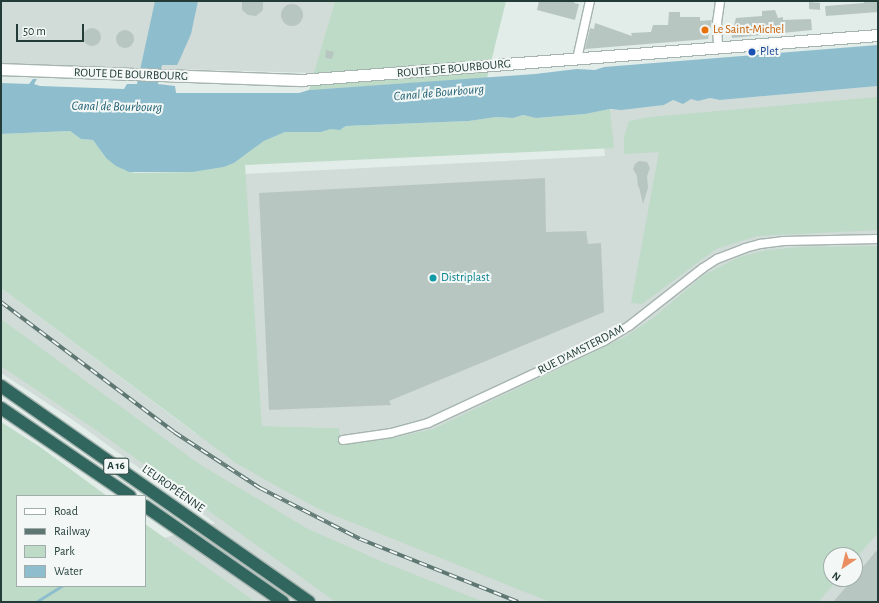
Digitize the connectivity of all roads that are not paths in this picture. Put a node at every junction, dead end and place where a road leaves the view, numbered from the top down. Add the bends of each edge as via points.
1 (590, 1) edge
2 (720, 1) edge
3 (878, 35) edge
4 (718, 48) junction
5 (577, 59) junction
6 (1, 71) edge
7 (878, 239) edge
8 (1, 386) edge
9 (1, 408) edge
10 (343, 440) dead end
11 (129, 495) edge
12 (146, 507) edge
13 (231, 547) junction
14 (283, 602) edge
15 (309, 602) edge
16 (313, 602) edge

1 - 5 street
2 - 4 street via 717,23
3 - 4 main road, ROUTE DE BOURBOURG
4 - 5 main road, ROUTE DE BOURBOURG
5 - 6 main road, ROUTE DE BOURBOURG via 300,80
7 - 10 street, RUE D'AMSTERDAM via 776,242 745,248 717,259 703,268 629,326 604,342 428,423 391,433
8 - 13 highway, L'EUROPÉENNE / A 16
9 - 11 highway, A 16
12 - 14 highway
13 - 15 highway, L'EUROPÉENNE / A 16
13 - 16 highway

